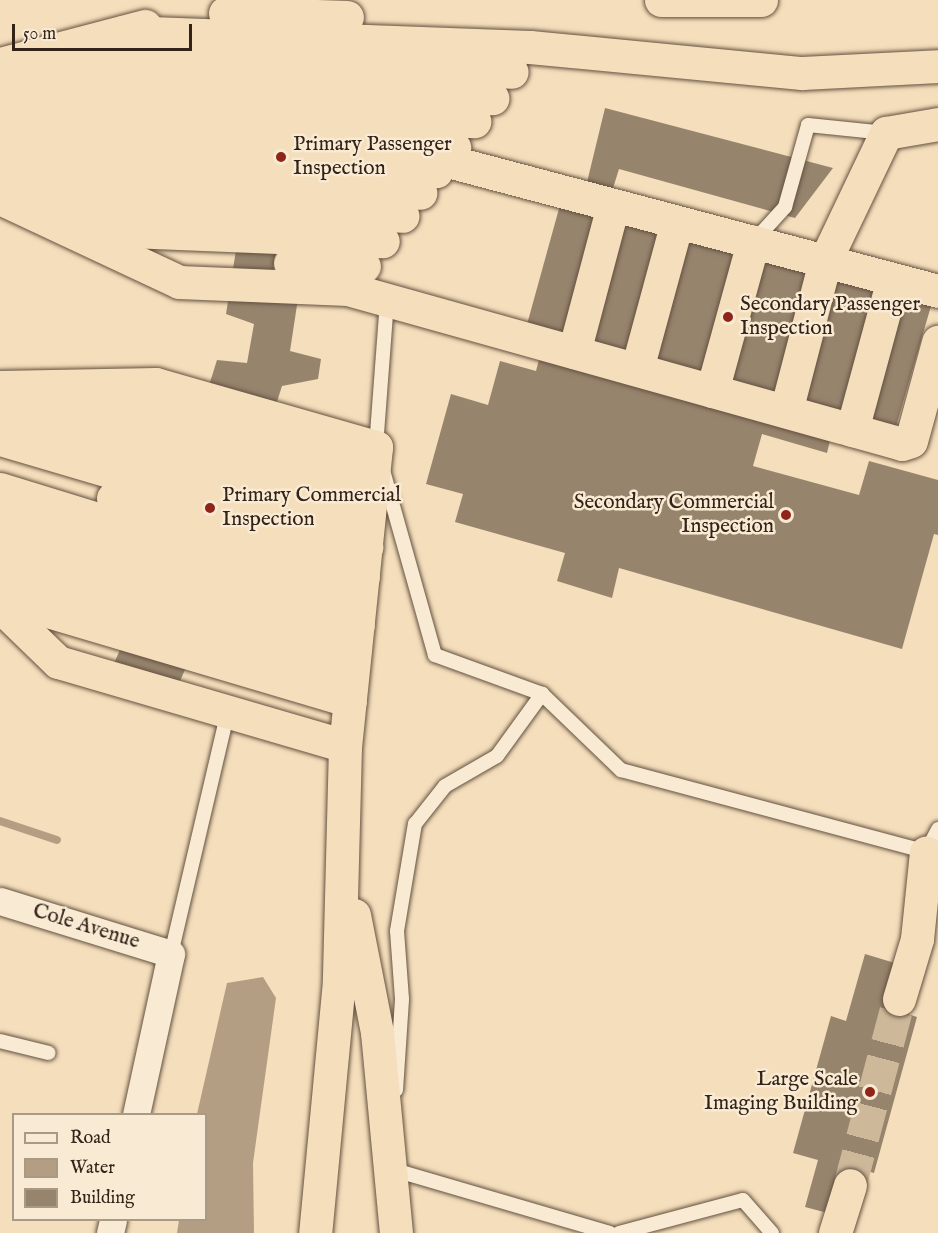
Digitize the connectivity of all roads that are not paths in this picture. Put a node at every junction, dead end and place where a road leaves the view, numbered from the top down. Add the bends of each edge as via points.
1 (661, 0) edge
2 (761, 0) edge
3 (46, 52) junction
4 (521, 60) junction
5 (0, 64) edge
6 (938, 66) edge
7 (0, 75) edge
8 (0, 98) edge
9 (483, 110) junction
10 (0, 122) edge
11 (938, 124) edge
12 (886, 134) junction
13 (0, 146) edge
14 (0, 170) edge
15 (0, 196) edge
16 (613, 205) junction
17 (406, 210) junction
18 (677, 222) junction
19 (66, 229) junction
20 (753, 242) junction
21 (825, 261) junction
22 (893, 279) junction
23 (938, 291) edge
24 (387, 300) junction
25 (938, 342) edge
26 (574, 352) junction
27 (636, 369) junction
28 (0, 390) edge
29 (712, 391) junction
30 (786, 411) junction
31 (0, 414) edge
32 (852, 430) junction
33 (0, 439) edge
34 (0, 462) edge
35 (0, 489) edge
36 (0, 516) edge
37 (0, 544) edge
38 (0, 569) edge
39 (0, 597) edge
40 (360, 599) junction
41 (0, 606) edge
42 (23, 628) junction
43 (542, 694) junction
44 (228, 711) junction
45 (934, 851) edge
46 (344, 863) junction
47 (0, 901) edge
48 (928, 930) edge
49 (171, 954) junction
50 (898, 999) tunnel mouth
51 (0, 1041) edge
52 (49, 1053) dead end
53 (136, 1113) edge
54 (390, 1169) junction
55 (850, 1185) tunnel mouth
56 (315, 1233) edge
57 (396, 1233) edge
58 (610, 1233) edge
59 (620, 1233) edge
60 (772, 1233) edge
61 (835, 1233) edge

1 - 2 highway
3 - 4 highway
3 - 4 highway via 123,32
3 - 5 highway
4 - 6 highway via 802,73
4 - 9 highway
7 - 9 highway
8 - 9 highway
9 - 17 highway
10 - 17 highway
11 - 12 highway
12 - 20 lane via 808,125 785,207
12 - 21 highway
13 - 17 highway
14 - 17 highway
15 - 17 highway
15 - 19 highway
16 - 17 highway
16 - 18 highway
16 - 26 highway
17 - 19 highway
17 - 19 highway via 179,282
17 - 24 highway
18 - 20 highway
18 - 27 highway
20 - 21 highway
20 - 29 highway
21 - 22 highway
21 - 30 highway
22 - 23 highway
22 - 32 highway
24 - 26 highway
24 - 40 lane
25 - 32 highway via 911,441 902,444
26 - 27 highway
27 - 29 highway
28 - 40 highway
28 - 40 highway via 68,386
29 - 30 highway
30 - 32 highway
31 - 40 highway
33 - 40 highway
34 - 40 highway
35 - 40 highway
36 - 40 highway
37 - 40 highway
38 - 40 highway
39 - 40 highway
40 - 42 highway
40 - 43 lane via 435,655
40 - 44 highway
40 - 46 highway
41 - 42 highway
42 - 44 highway via 58,662
43 - 45 lane via 621,770
43 - 54 lane via 497,756 444,786 416,824 397,931 402,999
44 - 49 lane
45 - 48 highway
46 - 54 highway via 377,1032
46 - 56 highway via 338,999
47 - 49 street, Cole Avenue
48 - 50 highway
49 - 53 street
51 - 52 lane
54 - 57 highway
54 - 58 lane
55 - 61 highway
59 - 60 lane via 743,1200

